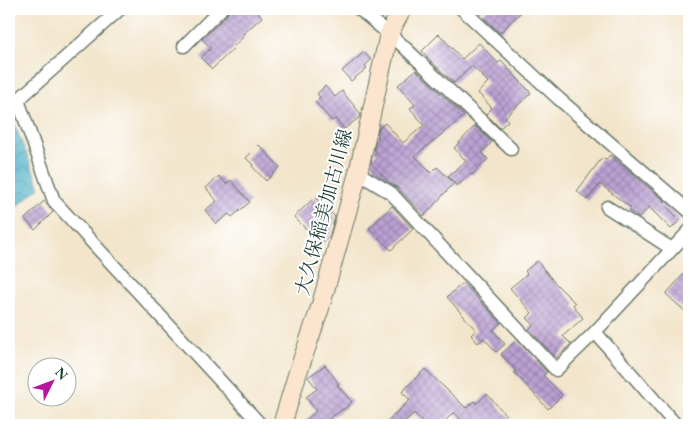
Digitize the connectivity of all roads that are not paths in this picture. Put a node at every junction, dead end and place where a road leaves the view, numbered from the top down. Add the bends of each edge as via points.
1 (120, 9) edge
2 (221, 9) edge
3 (359, 9) edge
4 (402, 9) edge
5 (462, 9) edge
6 (389, 34) junction
7 (184, 46) dead end
8 (510, 149) dead end
9 (358, 173) junction
10 (607, 207) dead end
11 (689, 211) edge
12 (689, 231) edge
13 (672, 249) junction
14 (595, 332) junction
15 (261, 425) edge
16 (282, 425) edge
17 (676, 425) edge

1 - 15 street via 18,100 54,201
2 - 7 street
3 - 6 street
4 - 6 main road, 大久保稲美加古川線
5 - 11 street via 559,99
6 - 8 street
6 - 9 main road, 大久保稲美加古川線
9 - 14 street via 391,193 556,370
9 - 16 main road, 大久保稲美加古川線 via 320,308
10 - 13 street
12 - 13 street
13 - 14 street
14 - 17 street

